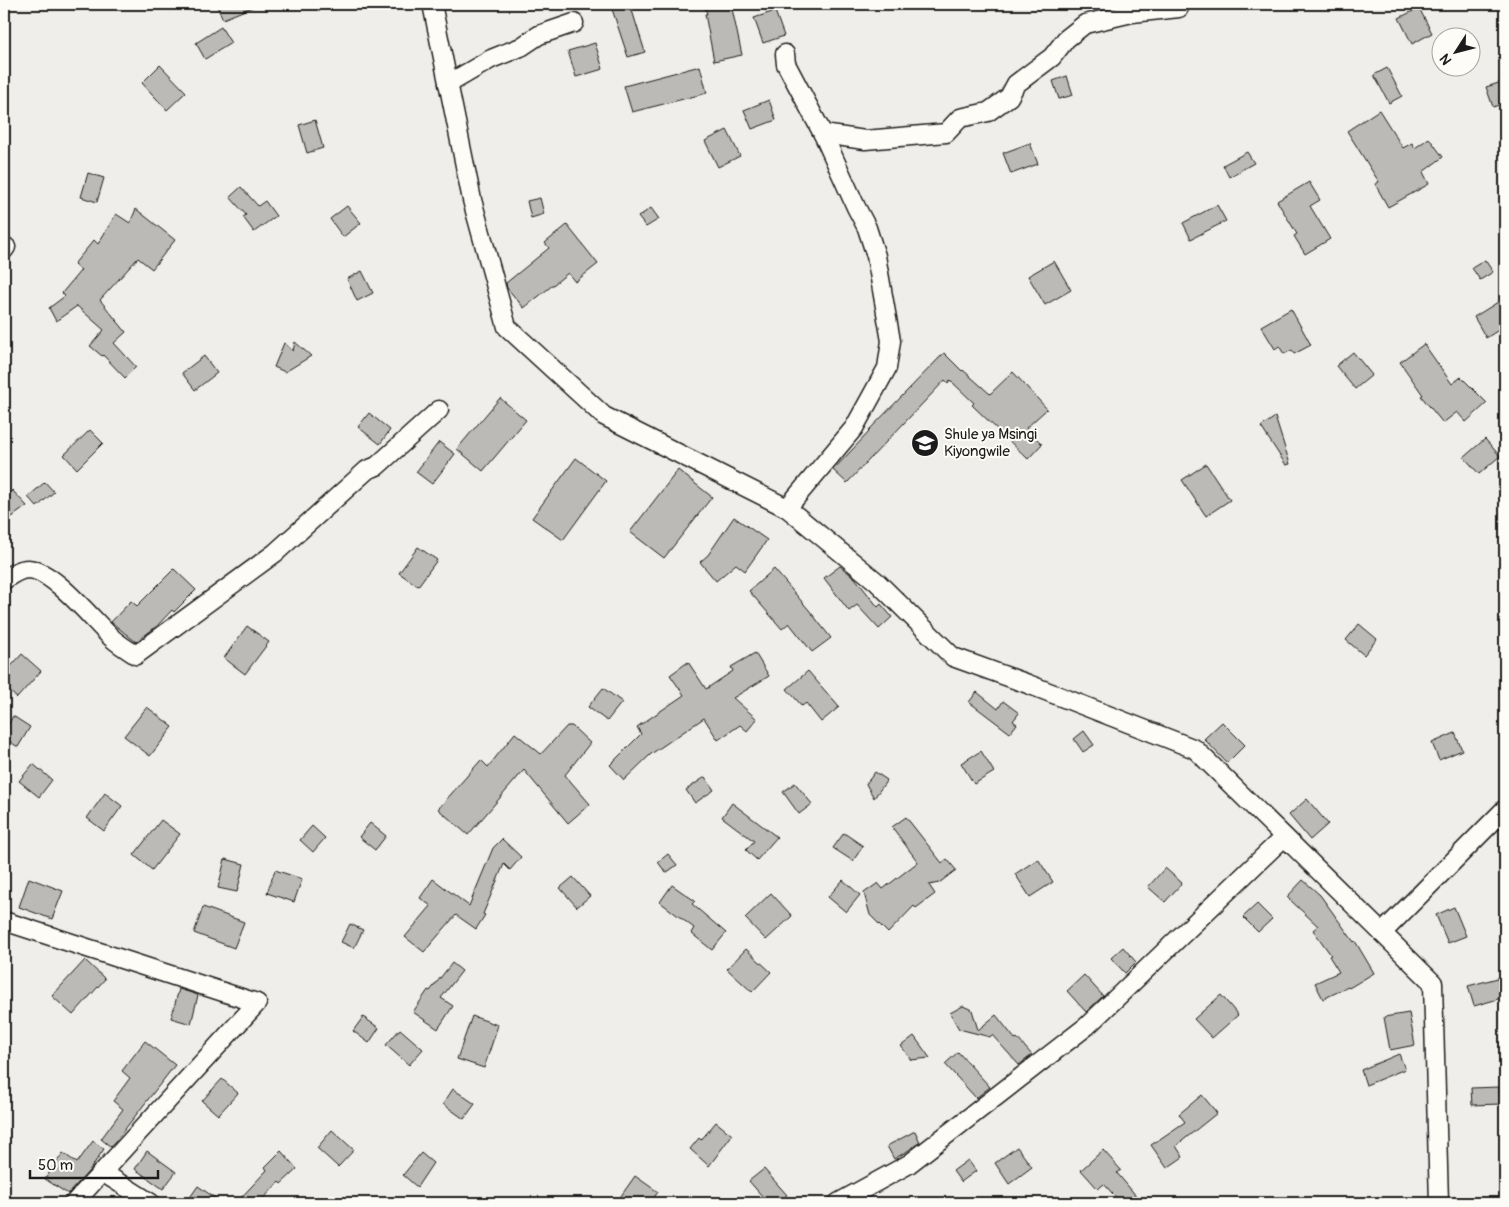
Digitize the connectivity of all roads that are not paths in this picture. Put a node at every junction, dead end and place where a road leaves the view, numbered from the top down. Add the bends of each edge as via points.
1 (432, 4) edge
2 (1181, 5) edge
3 (574, 23) dead end
4 (784, 54) dead end
5 (448, 84) junction
6 (823, 134) junction
7 (439, 410) dead end
8 (787, 508) junction
9 (4, 580) edge
10 (1505, 809) edge
11 (1284, 836) junction
12 (4, 921) edge
13 (1382, 933) junction
14 (102, 1172) junction
15 (74, 1203) edge
16 (151, 1203) edge
17 (838, 1203) edge
18 (1439, 1203) edge

1 - 5 street
2 - 6 street via 1085,24 1066,39 1052,58 1016,84 1009,97 988,112 960,118 946,134 865,140
3 - 5 street via 491,59
4 - 6 street via 786,64
5 - 8 street via 472,200 507,327 604,416
6 - 8 street via 867,228 876,256 891,341 887,368 854,428
7 - 9 street via 377,466 366,470 275,553 136,654 114,640 69,593 39,572 27,569
8 - 11 street via 877,582 953,657 1196,749
10 - 13 street
11 - 13 street
11 - 17 street via 1086,1026 909,1164
12 - 14 street via 257,1003
13 - 18 street via 1433,983
14 - 15 street
14 - 16 street

